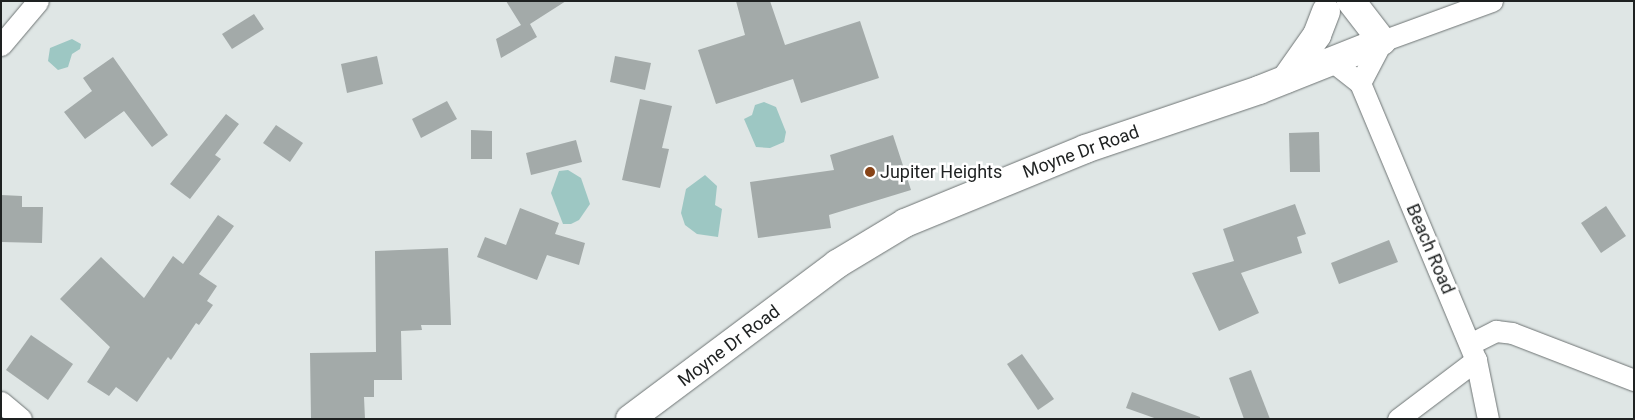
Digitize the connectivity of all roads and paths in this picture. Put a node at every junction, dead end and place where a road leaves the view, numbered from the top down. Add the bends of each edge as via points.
1 (38, 1) edge
2 (1351, 1) edge
3 (1492, 1) edge
4 (1325, 7) edge
5 (1382, 41) junction
6 (1, 45) edge
7 (1332, 61) junction
8 (1286, 79) junction
9 (1360, 83) junction
10 (1473, 352) junction
11 (1634, 380) edge
12 (1, 402) edge
13 (21, 419) edge
14 (630, 419) edge
15 (1398, 419) edge
16 (1488, 419) edge

1 - 6 street
2 - 5 main road
3 - 5 street, Moyne Dr Road
4 - 7 main road
4 - 8 main road via 1317,35
5 - 7 main road, Moyne Dr Road
5 - 9 street
7 - 8 main road, Moyne Dr Road
7 - 9 street, Beach Road
8 - 14 main road, Moyne Dr Road via 1085,149 905,223 837,264
9 - 10 street, Beach Road
10 - 11 street via 1496,331 1512,333
10 - 15 street
10 - 16 street, Beach Road
12 - 13 street

